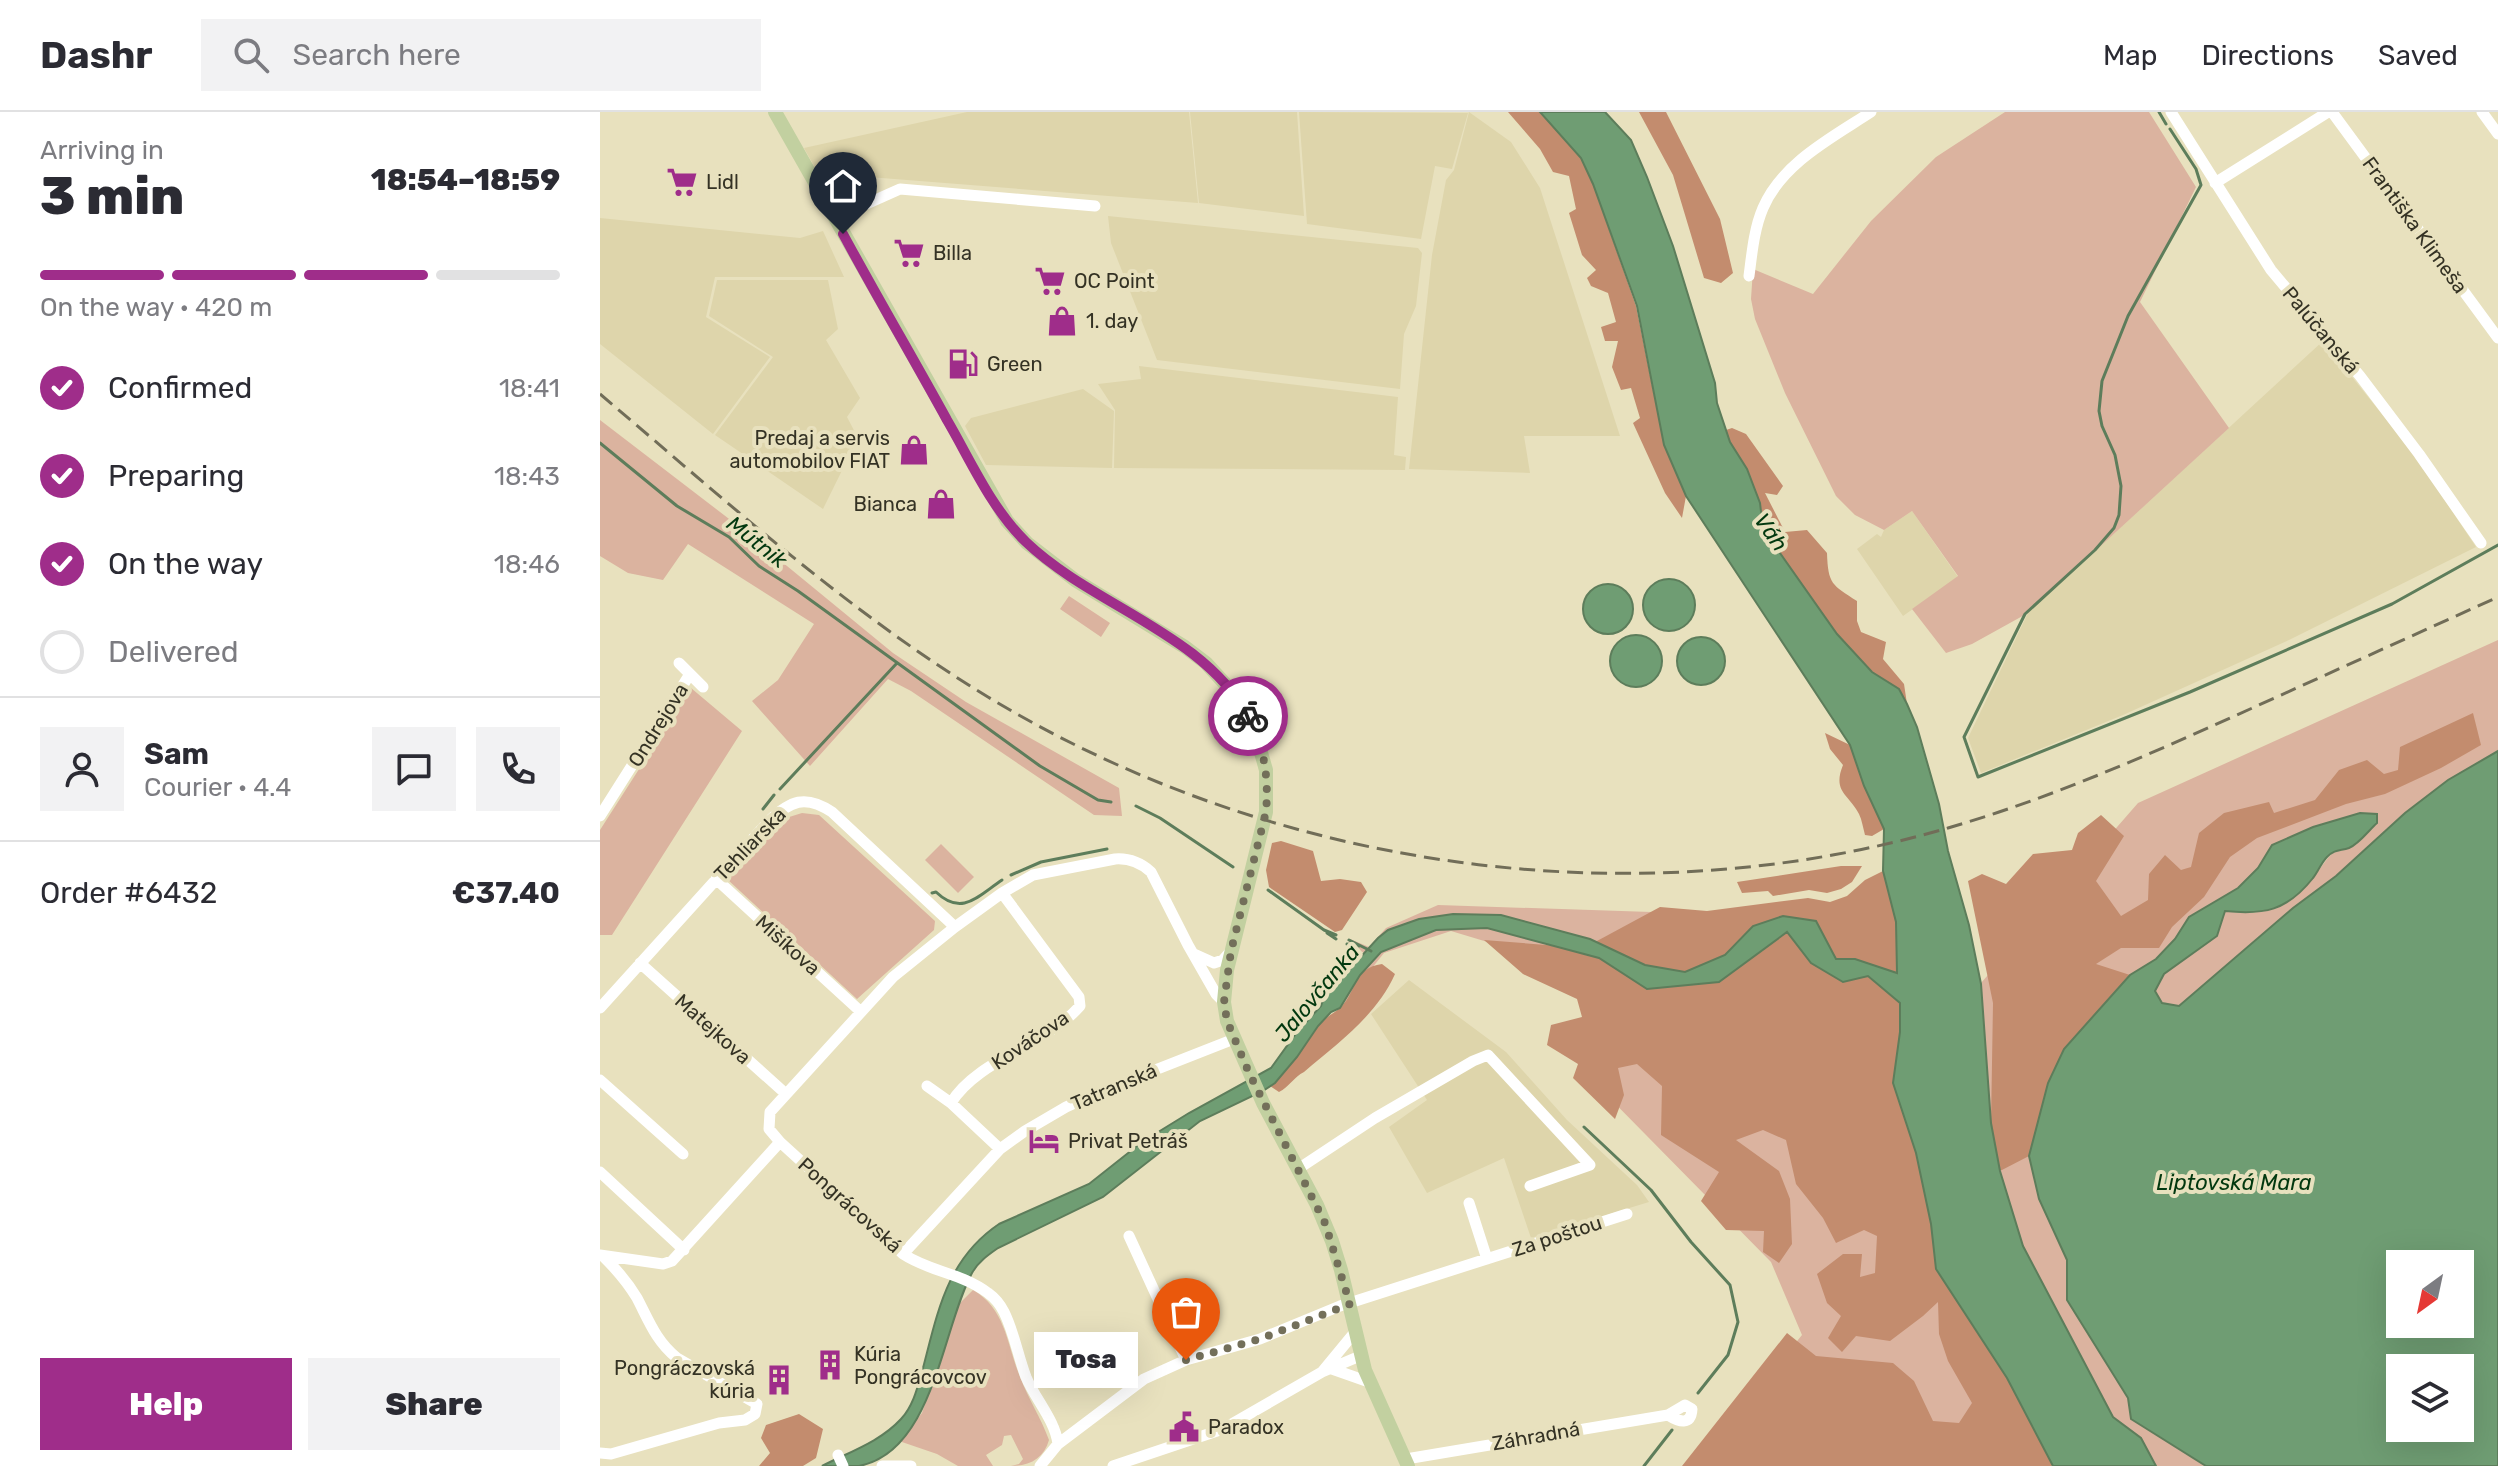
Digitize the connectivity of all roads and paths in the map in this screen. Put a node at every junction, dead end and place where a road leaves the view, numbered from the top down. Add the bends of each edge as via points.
1 (775, 112) edge
2 (1871, 112) edge
3 (2171, 112) edge
4 (2330, 112) edge
5 (2482, 112) edge
6 (2498, 134) edge
7 (2215, 183) junction
8 (1095, 206) dead end
9 (835, 218) junction
10 (1749, 276) dead end
11 (2498, 338) edge
12 (2481, 543) dead end
13 (679, 663) dead end
14 (690, 674) junction
15 (703, 687) dead end
16 (600, 816) edge
17 (716, 879) junction
18 (1002, 893) junction
19 (955, 927) junction
20 (1231, 951) junction
21 (1193, 954) junction
22 (640, 963) junction
23 (1224, 1002) junction
24 (600, 1008) edge
25 (860, 1011) junction
26 (1234, 1039) junction
27 (600, 1080) edge
28 (927, 1086) dead end
29 (786, 1094) junction
30 (951, 1103) junction
31 (780, 1142) junction
32 (1000, 1149) junction
33 (683, 1154) dead end
34 (1298, 1169) junction
35 (600, 1172) edge
36 (1530, 1186) dead end
37 (1469, 1203) dead end
38 (1627, 1214) dead end
39 (1129, 1236) dead end
40 (684, 1250) junction
41 (903, 1254) junction
42 (602, 1256) edge
43 (1487, 1259) junction
44 (1350, 1304) junction
45 (1355, 1332) junction
46 (1360, 1356) junction
47 (1186, 1360) junction
48 (1327, 1370) junction
49 (1369, 1382) junction
50 (1668, 1415) dead end
51 (1058, 1444) junction
52 (600, 1453) edge
53 (1407, 1463) edge
54 (882, 1466) edge
55 (911, 1466) edge
56 (1040, 1466) edge
57 (1113, 1466) edge

1 - 9 main road
2 - 10 street via 1810,153 1776,187 1759,219
3 - 7 street, Palúčanská
4 - 7 street
4 - 11 street, Františka Klimeša
5 - 6 street
7 - 12 street, Palúčanská via 2271,270 2377,398
8 - 9 street via 900,189
9 - 20 main road via 1012,528 1075,580 1206,663 1247,713 1261,743 1268,791
13 - 14 street, Ondrejova
14 - 15 street, Ondrejova
14 - 16 street, Ondrejova
17 - 19 street, Tehliarska via 787,804 812,802 832,812
17 - 22 street, Tehliarska
17 - 25 street, Mišíkova
18 - 19 street
18 - 21 street via 1051,870 1129,860 1151,872
18 - 30 street, Kováčova via 1079,997 1080,1006 958,1090
19 - 25 street via 900,970
20 - 21 street via 1214,963
20 - 23 main road
21 - 23 street
22 - 24 street, Tehliarska
22 - 29 street, Matejkova
23 - 26 main road
25 - 29 street
26 - 32 street, Tatranská via 1066,1107
26 - 34 main road
27 - 33 street
28 - 30 street
29 - 31 street via 770,1112 768,1123
30 - 32 street
31 - 40 street
31 - 41 street, Pongrácovská
32 - 41 street, Tatranská
34 - 36 street via 1375,1118 1488,1055 1590,1165
34 - 44 main road via 1332,1241
35 - 40 street
37 - 43 street, Za poštou
38 - 43 street, Za poštou
39 - 47 street
40 - 42 street via 663,1264
41 - 51 street, Pongrácovská via 990,1294 1002,1309
42 - 52 street via 635,1296 667,1349 757,1404 755,1414 745,1420
43 - 44 street, Za poštou
44 - 45 main road
44 - 47 street, Za poštou via 1260,1339
45 - 46 main road
45 - 48 street
46 - 48 street
46 - 49 main road
47 - 51 street, Za poštou via 1144,1379
48 - 49 street
48 - 57 street via 1223,1429
49 - 53 main road
50 - 53 street, Záhradná
51 - 56 street, Za poštou
54 - 55 street

